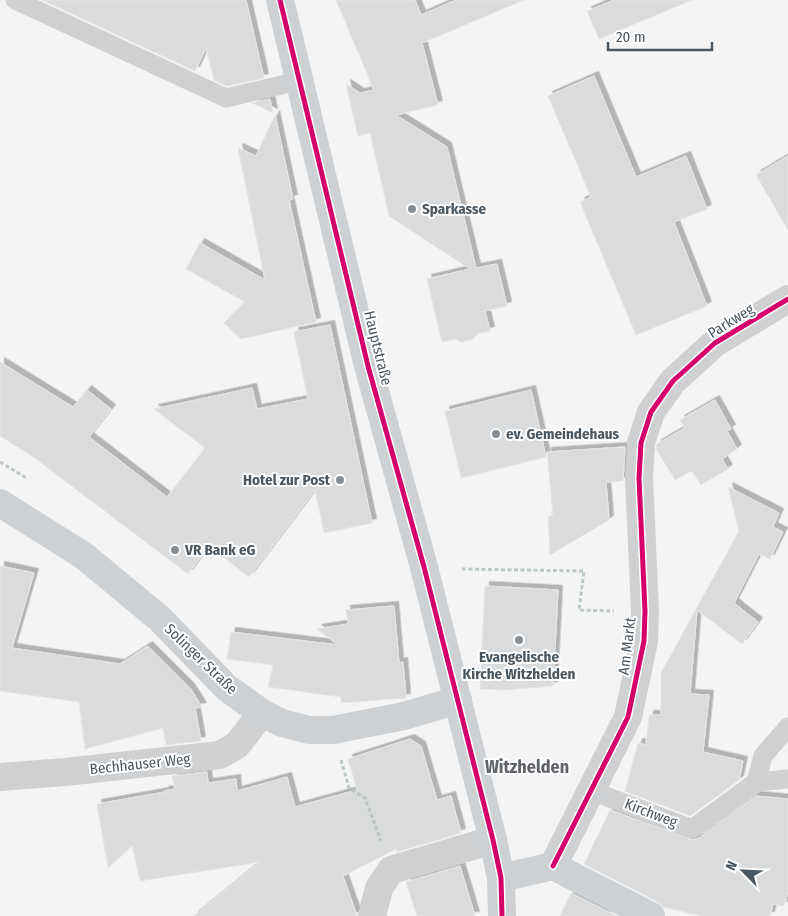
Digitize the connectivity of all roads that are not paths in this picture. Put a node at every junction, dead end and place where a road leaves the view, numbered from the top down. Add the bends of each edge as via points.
1 (15, 0) edge
2 (280, 0) edge
3 (299, 81) junction
4 (788, 299) edge
5 (651, 412) joint
6 (0, 503) edge
7 (458, 700) junction
8 (262, 713) junction
9 (788, 727) edge
10 (0, 777) edge
11 (788, 779) edge
12 (756, 782) junction
13 (592, 791) junction
14 (493, 840) junction
15 (553, 866) junction
16 (501, 878) junction
17 (372, 916) edge
18 (502, 916) edge
19 (651, 916) edge

1 - 3 lane via 226,98
2 - 3 main road, Hauptstraße
3 - 7 main road, Hauptstraße via 368,366
4 - 5 street, Parkweg via 715,344 673,382
5 - 13 street, Am Markt via 641,443 639,478 644,641 628,717
6 - 8 main road, Solinger Straße via 84,556 160,619 227,688
7 - 8 main road, Solinger Straße via 404,716 333,730 310,730 282,723
7 - 14 main road
8 - 10 street, Bechhauser Weg via 237,745 220,755
9 - 12 lane via 763,756
11 - 12 lane
12 - 13 lane, Kirchweg via 692,829
13 - 15 street, Am Markt
14 - 16 main road
14 - 17 street via 391,870 379,888
15 - 16 main road
15 - 19 main road
16 - 18 main road

